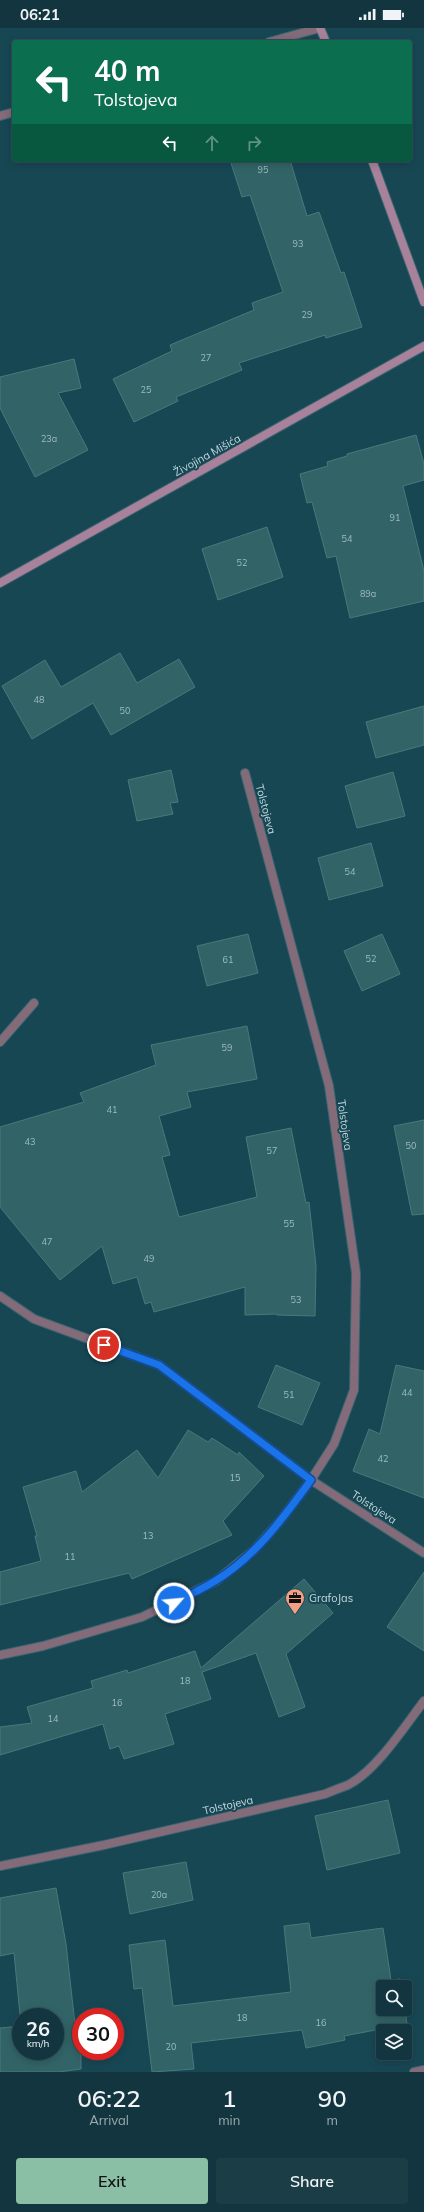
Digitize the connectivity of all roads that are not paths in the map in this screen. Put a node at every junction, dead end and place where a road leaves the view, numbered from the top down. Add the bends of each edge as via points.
1 (320, 28) edge
2 (276, 40) edge
3 (325, 40) edge
4 (12, 113) edge
5 (0, 116) edge
6 (373, 162) edge
7 (424, 302) edge
8 (424, 346) edge
9 (0, 583) edge
10 (245, 773) dead end
11 (34, 1003) dead end
12 (0, 1042) edge
13 (0, 1296) edge
14 (311, 1480) junction
15 (424, 1553) edge
16 (0, 1655) edge
17 (424, 1700) edge
18 (0, 1866) edge
19 (424, 2070) edge
20 (414, 2072) edge

1 - 2 street
1 - 3 main road
4 - 5 street
6 - 7 main road
8 - 9 main road, Živojina Mišića
10 - 14 street, Tolstojeva via 329,1086 356,1273 354,1390 334,1444
11 - 12 street
13 - 14 street, Tolstojeva via 34,1319 159,1365
14 - 15 street, Tolstojeva
14 - 16 street, Tolstojeva via 280,1522 253,1551 216,1581 142,1617 43,1646
17 - 18 street, Tolstojeva via 388,1748 349,1784 317,1795 104,1845
19 - 20 street

